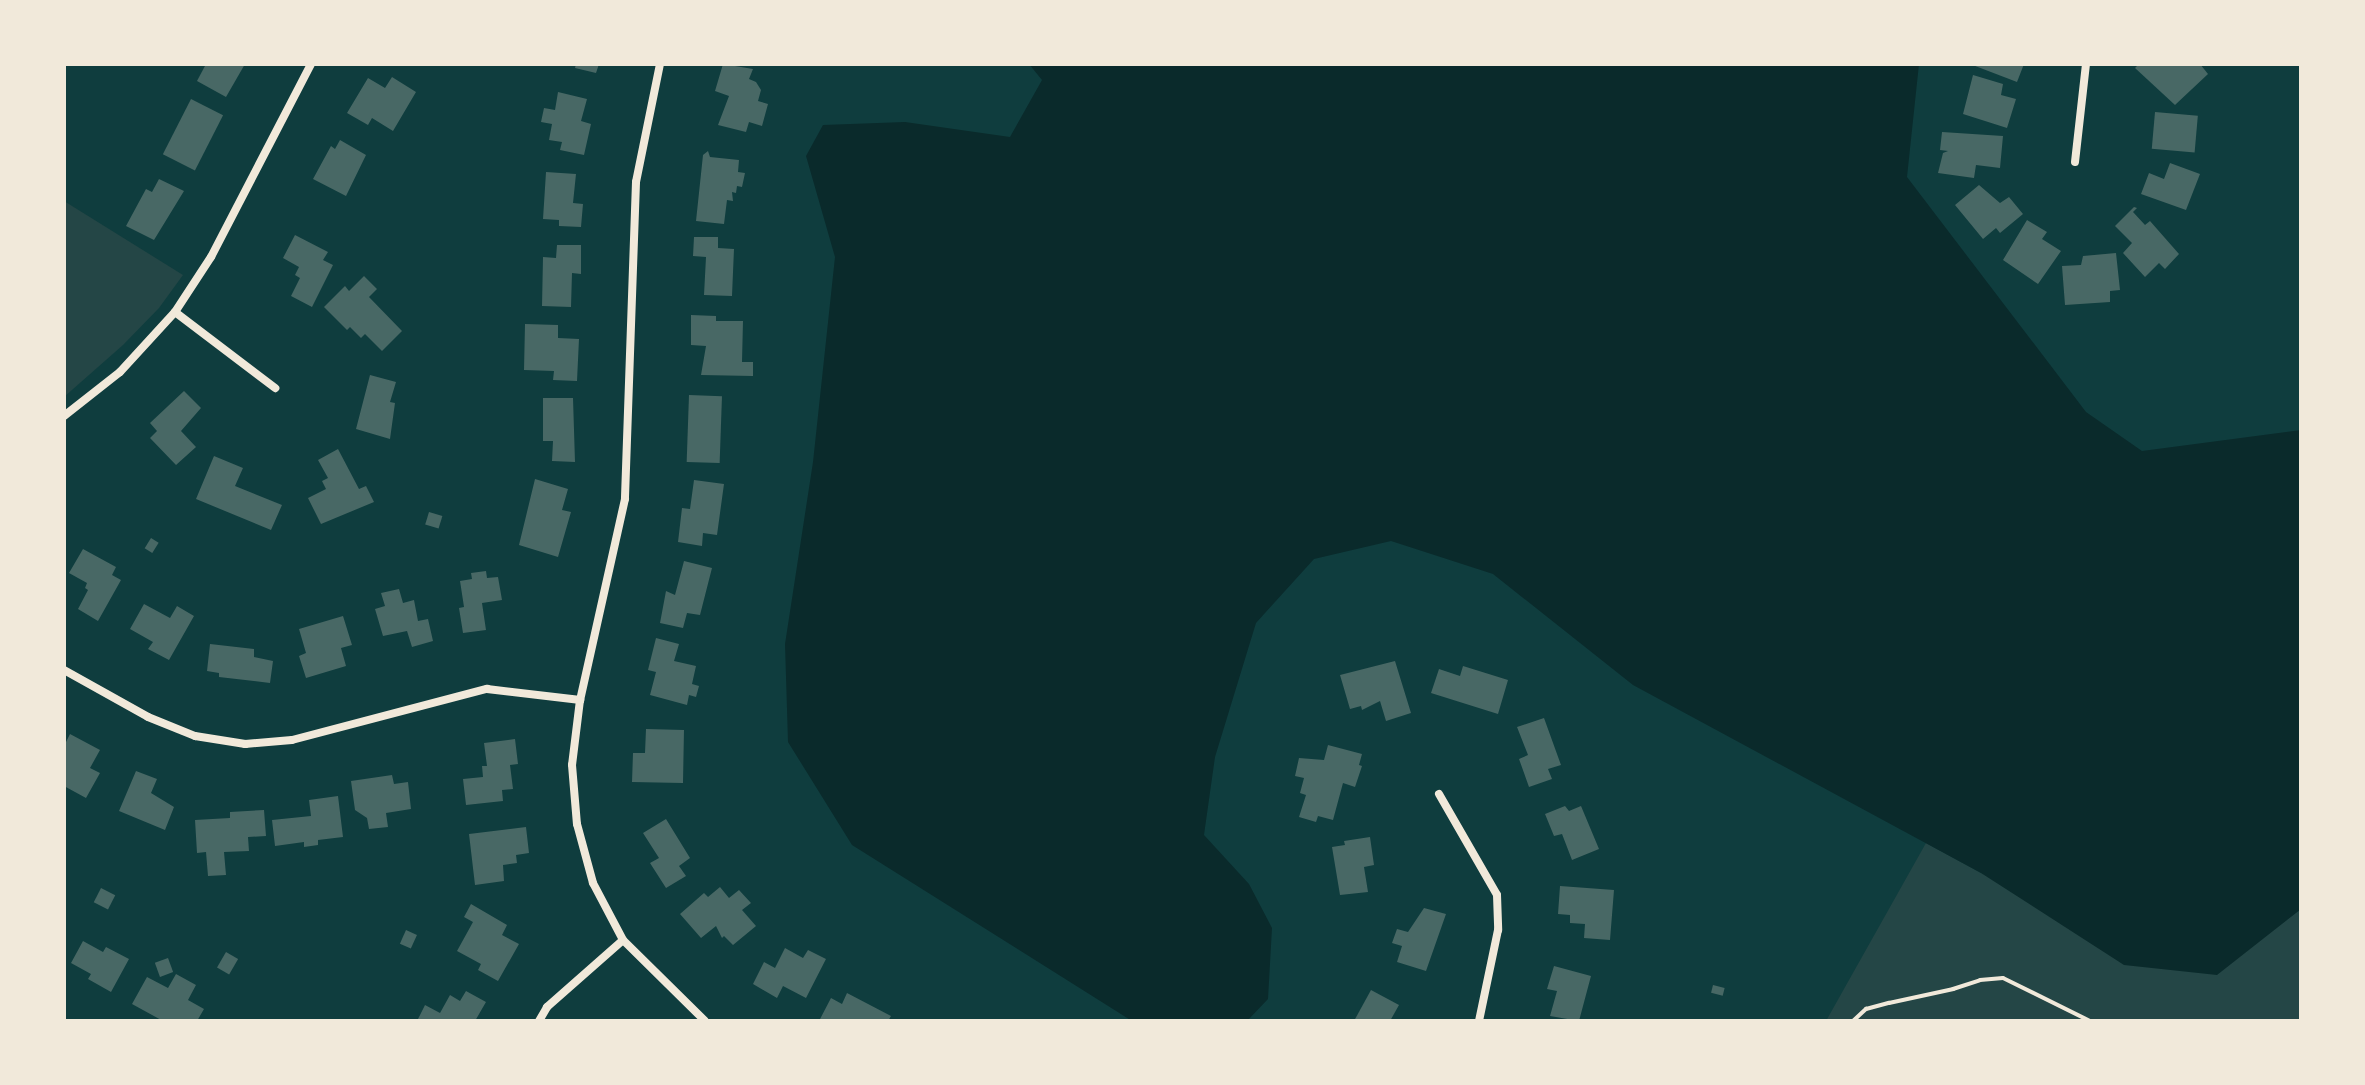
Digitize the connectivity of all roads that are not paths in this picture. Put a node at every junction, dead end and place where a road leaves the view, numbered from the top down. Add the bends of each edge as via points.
1 (311, 64) edge
2 (660, 64) edge
3 (2086, 64) edge
4 (2075, 162) dead end
5 (175, 312) junction
6 (275, 388) dead end
7 (64, 416) edge
8 (64, 670) edge
9 (580, 700) junction
10 (1439, 794) dead end
11 (623, 940) junction
12 (539, 1021) edge
13 (705, 1021) edge
14 (1479, 1021) edge

1 - 5 street via 211,257
2 - 9 street via 636,182 625,499
3 - 4 street
5 - 6 street
5 - 7 street via 120,372
8 - 9 street via 148,717 195,736 245,744 292,740 487,689
9 - 11 street via 572,765 577,824 593,883
10 - 14 street via 1497,895 1498,930
11 - 12 street via 547,1007
11 - 13 street

